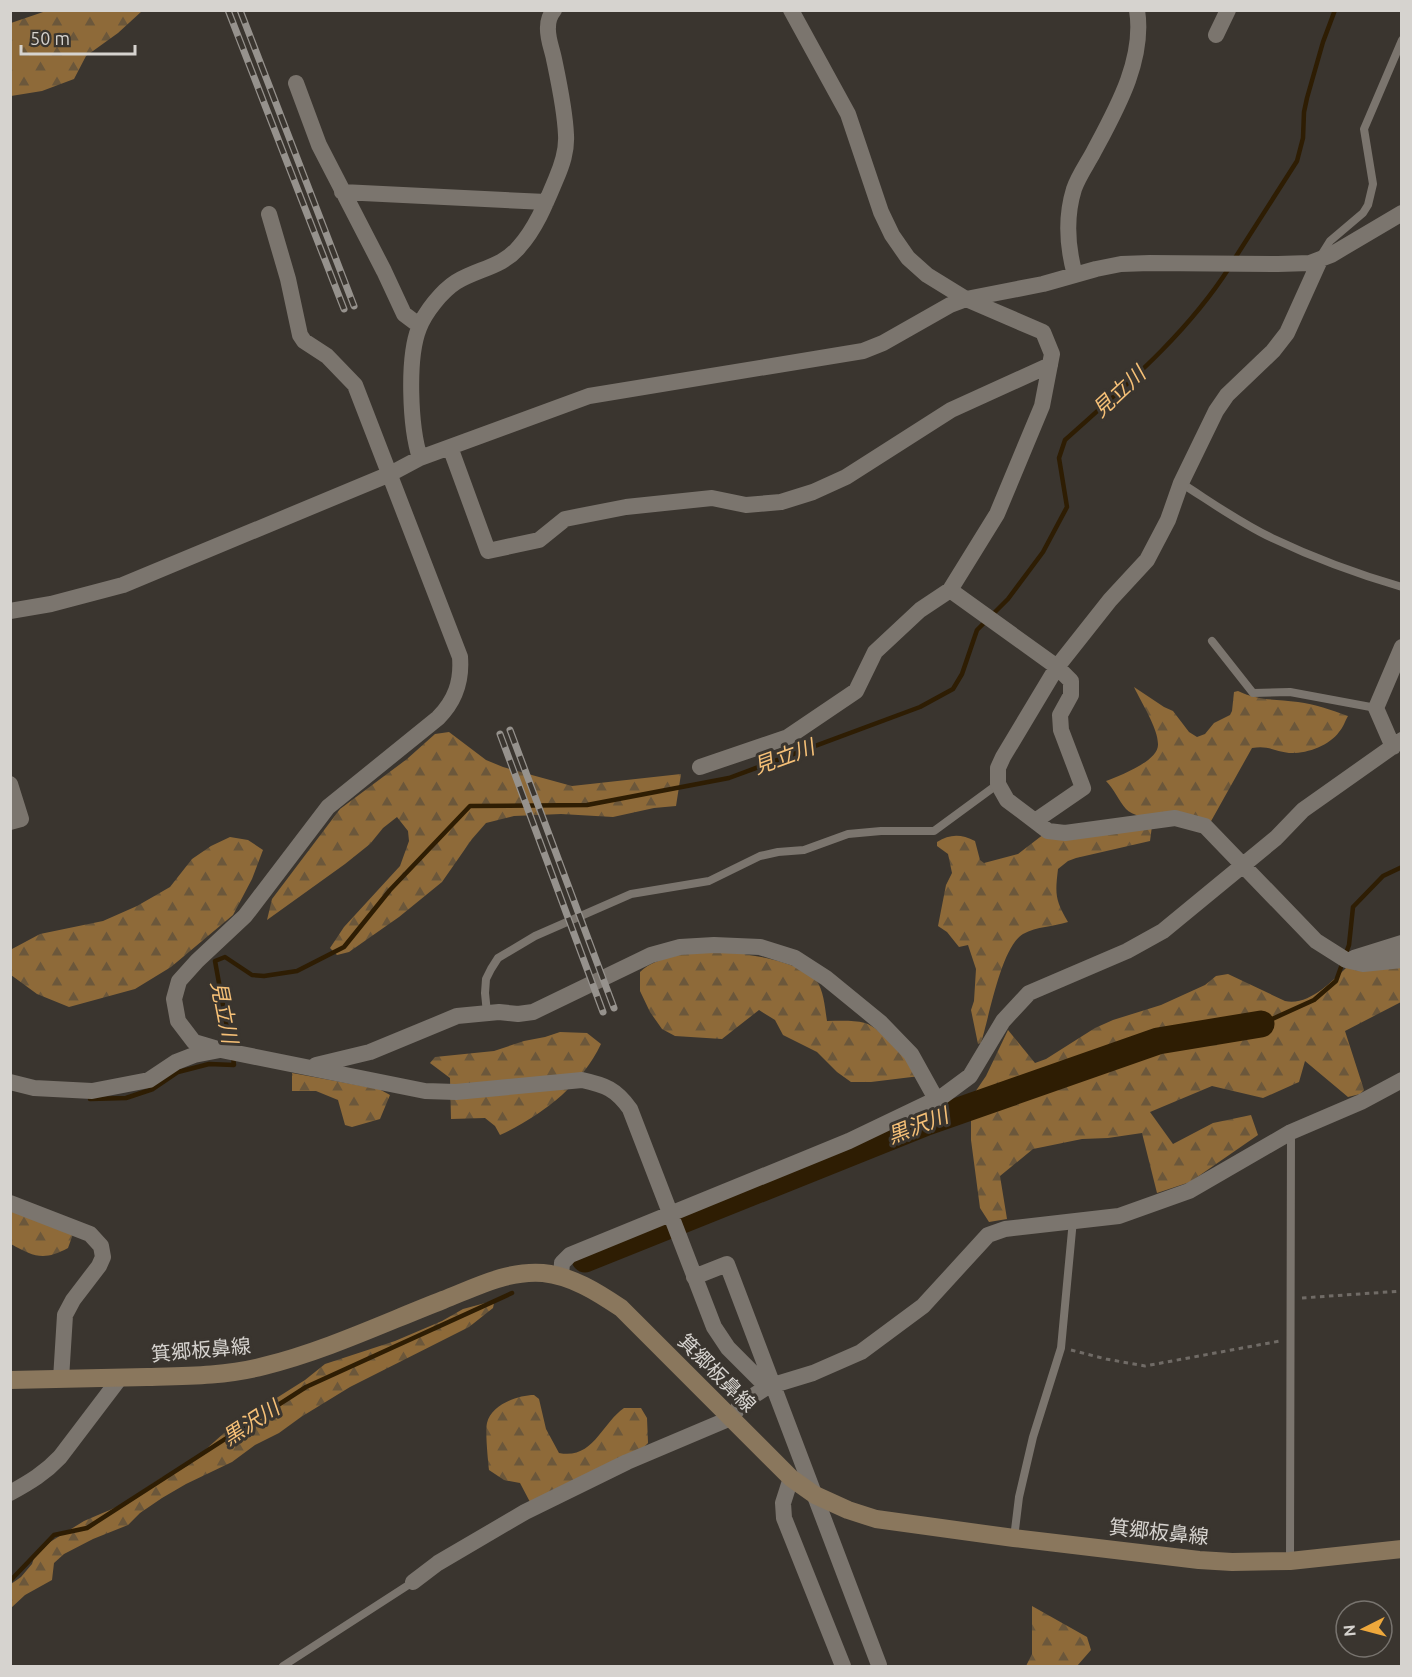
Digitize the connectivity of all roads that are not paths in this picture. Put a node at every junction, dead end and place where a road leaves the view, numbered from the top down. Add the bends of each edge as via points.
1 (554, 10) edge
2 (791, 10) edge
3 (1137, 10) edge
4 (1228, 10) edge
5 (1216, 35) dead end
6 (1401, 40) edge
7 (296, 83) dead end
8 (342, 192) junction
9 (546, 202) junction
10 (1401, 213) edge
11 (269, 214) dead end
12 (1320, 260) junction
13 (1075, 275) junction
14 (966, 299) junction
15 (420, 326) junction
16 (1050, 365) junction
17 (450, 447) junction
18 (420, 458) junction
19 (390, 474) junction
20 (1181, 483) junction
21 (1401, 587) edge
22 (950, 590) junction
23 (10, 611) edge
24 (1212, 641) dead end
25 (1401, 647) edge
26 (1057, 666) junction
27 (1376, 708) junction
28 (1397, 744) edge
29 (700, 767) dead end
30 (10, 784) edge
31 (998, 784) junction
32 (1035, 821) junction
33 (10, 822) edge
34 (1242, 866) junction
35 (1401, 943) edge
36 (1346, 960) junction
37 (1401, 960) edge
38 (487, 1013) junction
39 (221, 1050) junction
40 (307, 1067) junction
41 (1401, 1080) edge
42 (10, 1082) edge
43 (936, 1099) junction
44 (1291, 1132) junction
45 (10, 1203) edge
46 (669, 1214) junction
47 (1073, 1220) junction
48 (561, 1276) junction
49 (694, 1277) junction
50 (120, 1378) junction
51 (61, 1379) junction
52 (10, 1380) edge
53 (770, 1386) junction
54 (731, 1418) junction
55 (791, 1478) junction
56 (10, 1493) edge
57 (815, 1495) junction
58 (1014, 1538) junction
59 (1401, 1549) edge
60 (1290, 1561) junction
61 (413, 1582) joint
62 (879, 1665) dead end
63 (283, 1666) edge
64 (843, 1666) edge

1 - 9 street via 548,28 566,136 564,157
2 - 14 street via 848,114 892,235 908,258 927,275
3 - 13 street via 1134,62 1120,102 1074,188 1067,230
4 - 5 street
6 - 12 lane via 1364,129 1373,184 1368,206 1330,241
7 - 8 street
8 - 9 street
8 - 15 street via 404,314
9 - 15 street via 519,248 501,263 454,283
10 - 12 street
11 - 19 street via 304,341 327,356 356,385
12 - 13 street via 1278,264 1121,264
12 - 20 street via 1287,333 1227,395
13 - 14 street
14 - 16 street via 1042,332 1052,354
14 - 17 street via 864,351 589,396
15 - 18 street via 412,380 414,441
16 - 17 street via 951,410 846,477 813,492 781,502 746,504 712,498 626,507 565,519 539,540 488,551
16 - 22 street via 1042,406 997,514
17 - 18 street
18 - 19 street
19 - 23 street via 123,585
19 - 39 street via 460,657 457,689 451,705 438,718 328,807 245,916 179,981 174,999 178,1021 194,1042
20 - 21 lane via 1272,538 1347,571
20 - 26 street via 1168,520 1147,560
22 - 26 street
22 - 29 street via 920,609 875,652 856,691 788,737
24 - 27 lane via 1252,693 1290,692
25 - 27 street
26 - 31 street via 998,768
26 - 32 street via 1071,681 1071,695 1060,715 1061,730 1083,788
27 - 28 street
28 - 34 street via 1303,810
30 - 33 street via 21,819
31 - 32 street via 1007,800
31 - 38 lane via 934,831 848,834 804,850 760,856 709,881 631,894 535,936 498,958 491,969 486,979
32 - 34 street via 1048,831 1065,833 1175,818 1206,826
34 - 36 street via 1316,942
34 - 43 street via 1163,931 1127,951 1029,993 1003,1021 970,1076
35 - 36 street
36 - 37 street via 1363,964
38 - 40 street via 456,1016 370,1052
38 - 43 street via 533,1012 651,955 680,947 760,947 795,958 881,1023 911,1054
39 - 40 street
39 - 42 street via 176,1062 150,1080 92,1090 34,1088
40 - 46 street via 424,1090 456,1092 582,1080 600,1084 619,1094 630,1109
41 - 44 street
43 - 46 street via 849,1141
44 - 47 street via 1190,1191 1119,1216
44 - 60 lane
45 - 51 street via 90,1234 101,1246 103,1257 99,1266 65,1315
46 - 48 street via 570,1255 562,1263
46 - 49 street
47 - 53 street via 988,1235 923,1306 888,1334 839,1363
47 - 58 lane via 1061,1348 1033,1437
48 - 50 main road, 箕郷板鼻線 via 519,1273 264,1366 206,1376
48 - 54 main road, 箕郷板鼻線 via 596,1291 621,1308
49 - 53 street via 722,1340
49 - 53 street via 727,1264
50 - 51 main road, 箕郷板鼻線
50 - 56 street via 55,1463 40,1477
51 - 52 main road, 箕郷板鼻線
53 - 54 street via 742,1403
53 - 57 street
54 - 55 main road, 箕郷板鼻線
54 - 61 street via 627,1462 525,1512
55 - 57 main road, 箕郷板鼻線
55 - 64 street via 783,1503 784,1518
57 - 58 main road, 箕郷板鼻線 via 876,1519
57 - 62 street
58 - 60 main road, 箕郷板鼻線 via 1199,1560
59 - 60 main road, 箕郷板鼻線
61 - 63 lane

